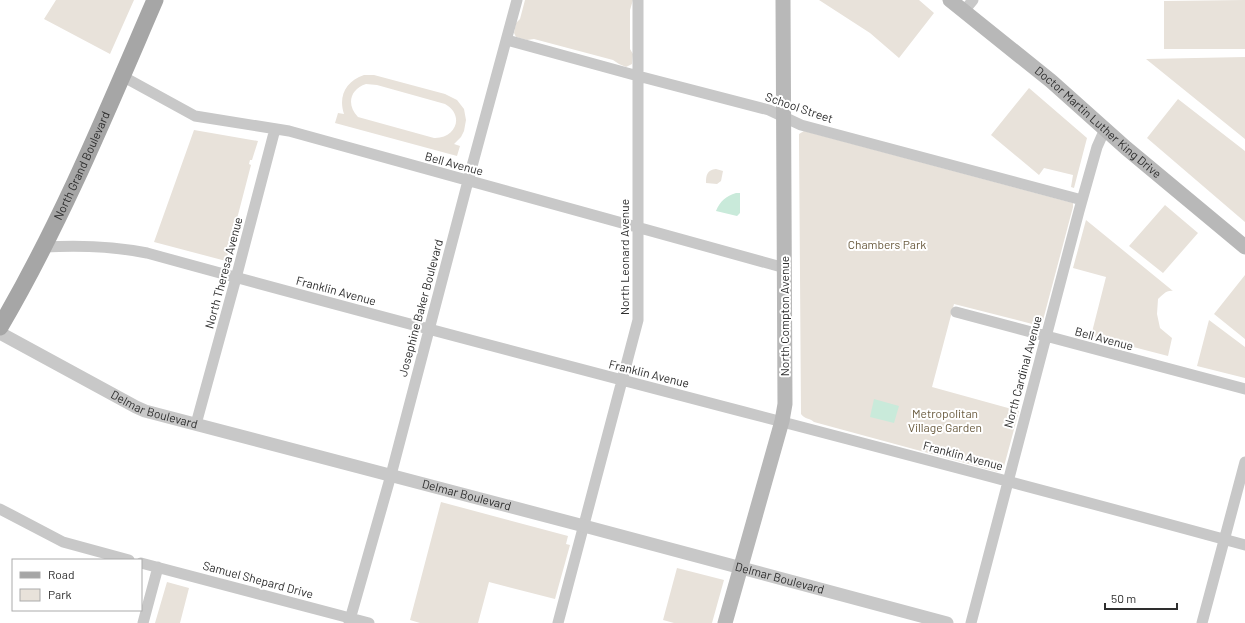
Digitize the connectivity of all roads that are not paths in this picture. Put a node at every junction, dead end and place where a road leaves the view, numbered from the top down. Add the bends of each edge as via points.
1 (155, 0) edge
2 (518, 0) edge
3 (638, 0) edge
4 (783, 0) edge
5 (950, 0) edge
6 (968, 5) edge
7 (507, 40) junction
8 (122, 76) junction
9 (638, 76) junction
10 (783, 117) junction
11 (275, 129) junction
12 (1105, 129) junction
13 (468, 181) junction
14 (1082, 200) junction
15 (639, 228) junction
16 (44, 247) junction
17 (1245, 247) edge
18 (785, 268) junction
19 (236, 278) junction
20 (956, 312) dead end
21 (0, 327) edge
22 (429, 328) junction
23 (0, 333) edge
24 (1046, 337) junction
25 (623, 381) junction
26 (1245, 389) edge
27 (782, 421) junction
28 (196, 424) junction
29 (1244, 467) edge
30 (391, 475) junction
31 (1008, 482) junction
32 (0, 510) edge
33 (584, 526) junction
34 (1224, 539) junction
35 (1245, 545) edge
36 (125, 559) edge
37 (142, 563) edge
38 (158, 568) junction
39 (741, 568) junction
40 (350, 621) edge
41 (143, 623) edge
42 (369, 623) edge
43 (558, 623) edge
44 (725, 623) edge
45 (947, 623) edge
46 (971, 623) edge
47 (1202, 623) edge

1 - 8 main road, North Grand Boulevard
2 - 7 street, Josephine Baker Boulevard
3 - 9 street, North Leonard Avenue
4 - 10 main road, North Compton Avenue
5 - 6 main road, Doctor Martin Luther King Drive
6 - 12 main road, Doctor Martin Luther King Drive
7 - 9 street, School Street
7 - 13 street, Josephine Baker Boulevard
8 - 11 street, Bell Avenue via 195,116
8 - 16 main road, North Grand Boulevard
9 - 10 street, School Street via 765,109
9 - 15 street, North Leonard Avenue
10 - 14 street, School Street via 801,125
10 - 18 main road, North Compton Avenue
11 - 13 street, Bell Avenue
11 - 19 street, North Theresa Avenue
12 - 14 street, North Cardinal Avenue via 1097,147
12 - 17 main road, Doctor Martin Luther King Drive
13 - 15 street, Bell Avenue
13 - 22 street, Josephine Baker Boulevard
14 - 24 street, North Cardinal Avenue
15 - 18 street, Bell Avenue
15 - 25 street, North Leonard Avenue via 638,320
16 - 19 street, Franklin Avenue via 80,245 127,249
16 - 21 main road, North Grand Boulevard
18 - 27 main road, North Compton Avenue via 786,386
19 - 22 street, Franklin Avenue
19 - 28 street, North Theresa Avenue
20 - 24 street, Bell Avenue
22 - 25 street, Franklin Avenue
22 - 30 street, Josephine Baker Boulevard
23 - 28 street, Delmar Boulevard via 136,407
24 - 26 street, Bell Avenue
24 - 31 street, North Cardinal Avenue
25 - 27 street, Franklin Avenue
25 - 33 street, North Leonard Avenue
27 - 31 street, Franklin Avenue
27 - 39 main road, North Compton Avenue
28 - 30 street, Delmar Boulevard
29 - 34 street
30 - 33 street, Delmar Boulevard
30 - 40 street, Josephine Baker Boulevard
31 - 34 street, Franklin Avenue
31 - 46 street, North Cardinal Avenue
32 - 36 street via 63,542
33 - 39 street, Delmar Boulevard
33 - 43 street, North Leonard Avenue
34 - 35 street, Franklin Avenue
34 - 47 street
37 - 38 street, Samuel Shepard Drive
38 - 40 street, Samuel Shepard Drive
38 - 41 street
39 - 44 main road, North Compton Avenue
39 - 45 street, Delmar Boulevard
40 - 42 street, Samuel Shepard Drive

